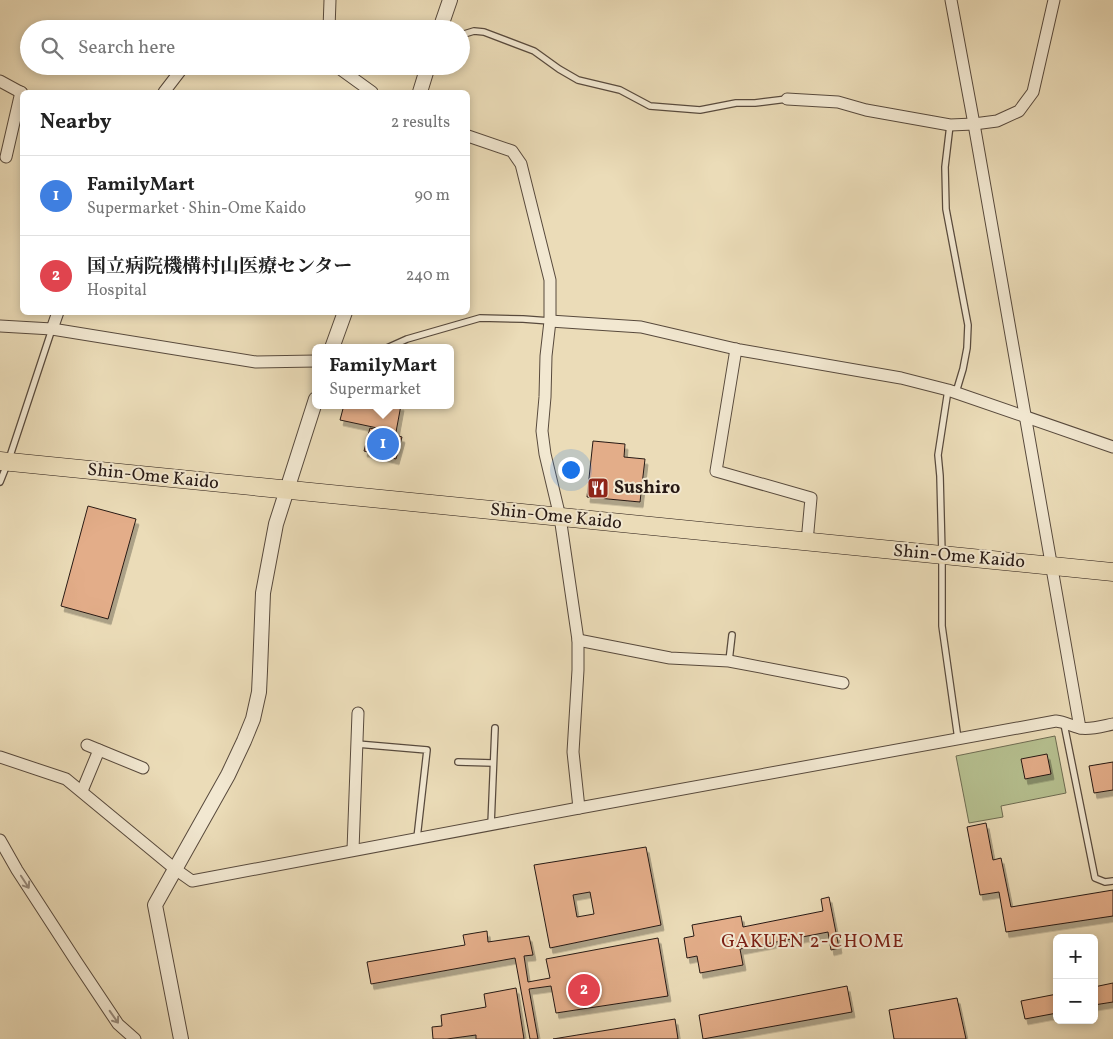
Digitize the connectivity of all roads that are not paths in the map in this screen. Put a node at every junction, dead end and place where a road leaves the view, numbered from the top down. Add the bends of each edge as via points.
1 (330, 0) edge
2 (450, 0) edge
3 (951, 0) edge
4 (1054, 0) edge
5 (329, 20) edge
6 (443, 20) edge
7 (470, 32) edge
8 (177, 75) edge
9 (348, 75) edge
10 (425, 75) edge
11 (0, 81) edge
12 (166, 90) edge
13 (369, 90) edge
14 (421, 90) edge
15 (20, 92) edge
16 (787, 99) joint
17 (20, 101) edge
18 (974, 124) junction
19 (950, 125) junction
20 (470, 137) edge
21 (6, 157) dead end
22 (57, 315) edge
23 (344, 315) edge
24 (550, 321) junction
25 (0, 326) edge
26 (52, 329) junction
27 (333, 344) edge
28 (395, 344) edge
29 (736, 349) junction
30 (312, 361) edge
31 (948, 390) junction
32 (313, 409) edge
33 (1026, 417) junction
34 (1113, 447) edge
35 (4, 462) edge
36 (0, 482) edge
37 (286, 490) junction
38 (560, 517) junction
39 (807, 542) junction
40 (942, 556) junction
41 (1052, 566) junction
42 (1113, 572) edge
43 (732, 635) dead end
44 (578, 640) junction
45 (730, 661) junction
46 (843, 683) dead end
47 (358, 714) dead end
48 (1064, 722) junction
49 (1113, 724) edge
50 (496, 728) dead end
51 (1080, 728) junction
52 (958, 739) junction
53 (357, 744) junction
54 (87, 745) dead end
55 (98, 750) junction
56 (0, 757) edge
57 (458, 762) dead end
58 (493, 763) junction
59 (143, 768) dead end
60 (82, 791) junction
61 (579, 808) junction
62 (491, 825) junction
63 (417, 838) junction
64 (0, 840) edge
65 (354, 850) junction
66 (176, 869) junction
67 (1113, 881) edge
68 (135, 1039) edge
69 (181, 1039) edge

1 - 5 street
2 - 6 street
3 - 18 street
4 - 18 street via 1033,92 1020,111 997,121
7 - 16 lane via 484,32 534,51 578,80 620,90 650,106 700,110
8 - 12 street
9 - 13 street
10 - 14 street
11 - 15 street
16 - 19 street via 838,102
17 - 21 street
18 - 19 street
18 - 33 street
19 - 31 lane via 945,167 946,209 968,325 967,348 956,389
20 - 24 street via 512,151 521,164 550,280
22 - 26 street
23 - 27 street
24 - 28 lane via 480,318
24 - 29 street via 641,327
24 - 38 street via 542,431
25 - 26 street
26 - 30 street via 256,362
26 - 35 lane
29 - 31 street via 901,378
29 - 39 street via 716,471 811,498
31 - 33 street
31 - 40 lane via 938,455
32 - 37 street
33 - 34 street
33 - 41 street
35 - 36 lane
35 - 37 main road, Shin-Ome Kaido
37 - 38 main road, Shin-Ome Kaido
37 - 66 street via 263,593 259,685 253,719 228,775
38 - 39 main road, Shin-Ome Kaido
38 - 44 street
39 - 40 main road, Shin-Ome Kaido
40 - 41 main road, Shin-Ome Kaido
40 - 52 lane via 942,626
41 - 42 main road, Shin-Ome Kaido
41 - 51 street
43 - 45 lane
44 - 45 street via 670,658
44 - 61 street via 573,752
45 - 46 street
47 - 53 street
48 - 51 street
48 - 52 street
48 - 67 lane via 1095,878
49 - 51 street
50 - 58 lane
52 - 61 street
53 - 63 lane via 427,750
53 - 65 street
54 - 55 street
55 - 59 street
55 - 60 street
56 - 60 street via 66,779
57 - 58 lane
58 - 62 lane
60 - 66 street
61 - 62 street
62 - 63 street
63 - 65 street
64 -> 68 street via 118,1024
65 - 66 street via 192,880
66 - 69 street via 155,905

